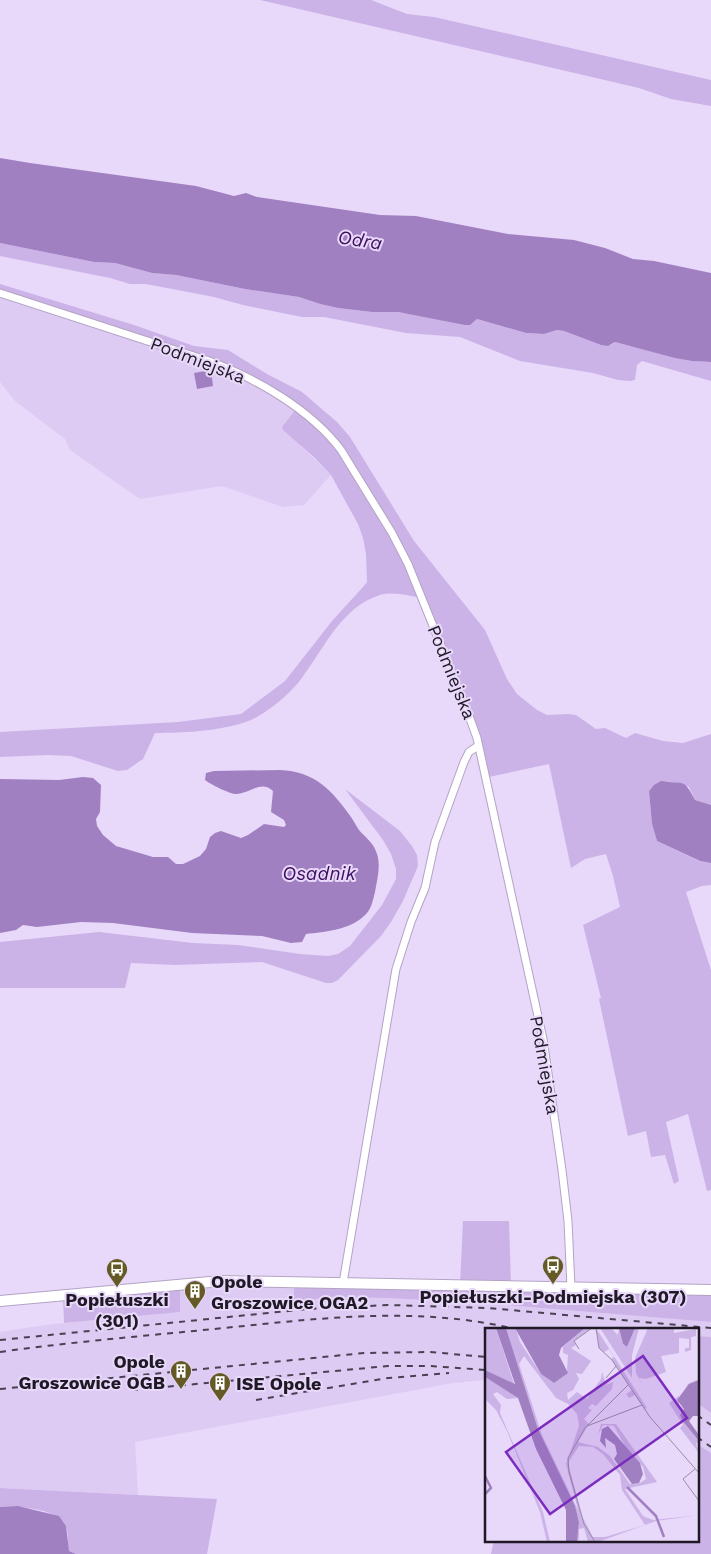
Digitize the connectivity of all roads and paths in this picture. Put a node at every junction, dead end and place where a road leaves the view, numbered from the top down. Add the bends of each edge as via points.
1 (0, 293) edge
2 (478, 746) junction
3 (343, 1283) junction
4 (566, 1288) junction
5 (711, 1290) edge
6 (0, 1301) edge

1 - 2 street, Podmiejska via 226,367 296,408 331,437 408,564 474,728
2 - 3 street via 469,752 464,762 435,842 426,888 396,969
2 - 4 street, Podmiejska via 543,1039 568,1221
3 - 4 main road
3 - 6 main road via 204,1281
4 - 5 main road

